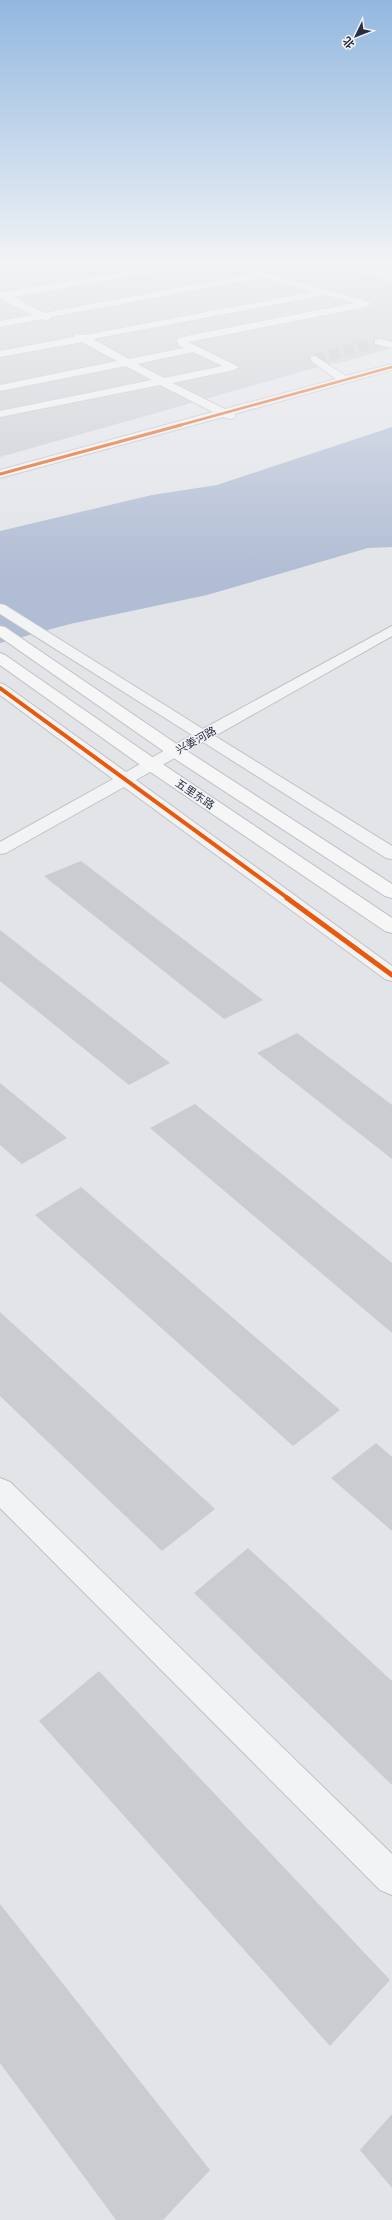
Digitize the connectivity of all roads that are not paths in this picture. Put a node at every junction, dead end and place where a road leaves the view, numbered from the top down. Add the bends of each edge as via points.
1 (110, 366) edge
2 (134, 366) edge
3 (233, 366) edge
4 (324, 366) edge
5 (392, 367) edge
6 (392, 376) edge
7 (344, 380) junction
8 (162, 381) junction
9 (0, 388) edge
10 (224, 413) junction
11 (0, 414) edge
12 (235, 418) junction
13 (0, 474) edge
14 (0, 482) edge
15 (0, 608) edge
16 (0, 630) edge
17 (392, 630) edge
18 (1, 659) edge
19 (0, 688) edge
20 (203, 736) junction
21 (175, 751) junction
22 (152, 765) junction
23 (124, 780) junction
24 (0, 849) edge
25 (392, 854) edge
26 (392, 892) edge
27 (392, 927) edge
28 (392, 975) edge
29 (0, 1490) edge
30 (392, 1878) edge

1 - 9 street
2 - 8 street
3 - 8 street
4 - 7 street
5 - 7 street
6 - 12 street
7 - 10 street
8 - 10 street
8 - 11 street
10 - 12 street
10 - 13 street
12 - 14 street
15 - 20 street
16 - 21 main road, 五里东路
17 - 20 street, 兴姜河路
18 - 22 main road, 五里东路
19 - 23 street
20 - 21 street, 兴姜河路
20 - 25 street
21 - 22 street, 兴姜河路
21 - 26 main road, 五里东路
22 - 23 street, 兴姜河路
22 - 27 main road, 五里东路
23 - 24 street, 兴姜河路
23 - 28 street
29 - 30 street

